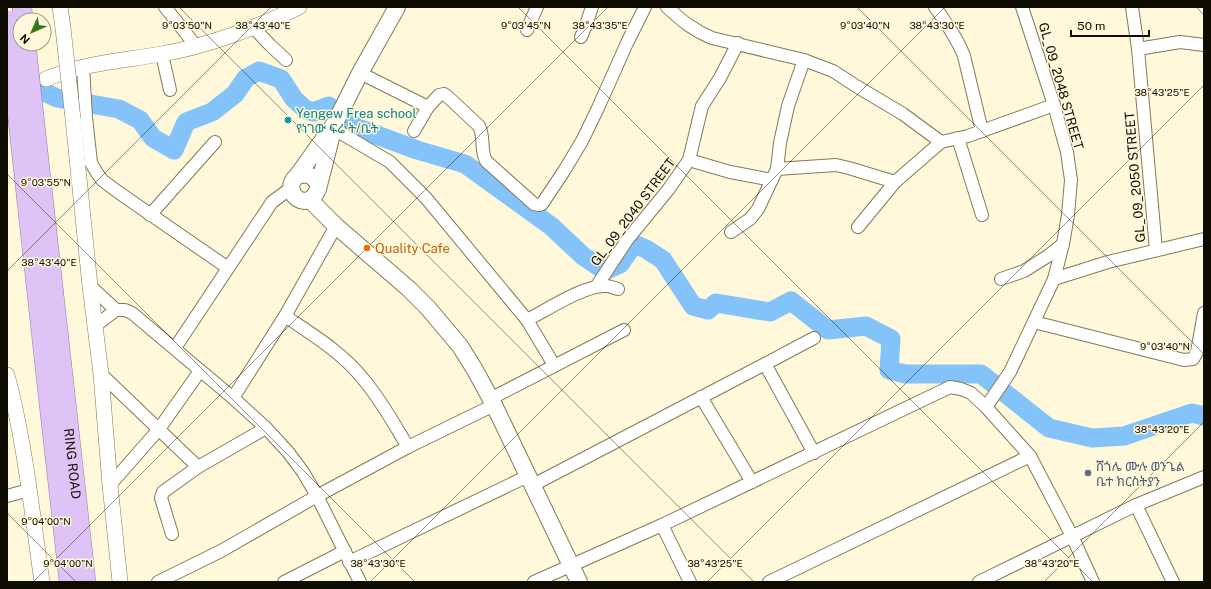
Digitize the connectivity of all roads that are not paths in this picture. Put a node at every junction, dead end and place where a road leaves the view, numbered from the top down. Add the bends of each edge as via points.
1 (60, 7) edge
2 (165, 7) edge
3 (299, 7) edge
4 (397, 7) edge
5 (537, 7) edge
6 (592, 7) edge
7 (646, 7) edge
8 (667, 7) edge
9 (935, 7) edge
10 (1022, 7) edge
11 (1132, 7) edge
12 (7, 20) edge
13 (253, 27) junction
14 (527, 30) dead end
15 (581, 37) dead end
16 (738, 43) junction
17 (1204, 45) edge
18 (196, 46) junction
19 (1138, 49) junction
20 (27, 52) edge
21 (162, 54) junction
22 (286, 60) dead end
23 (804, 60) junction
24 (83, 66) junction
25 (360, 73) junction
26 (46, 79) dead end
27 (170, 90) dead end
28 (1054, 105) junction
29 (428, 106) junction
30 (335, 124) junction
31 (414, 131) dead end
32 (982, 131) junction
33 (958, 138) junction
34 (214, 142) dead end
35 (941, 142) junction
36 (689, 160) junction
37 (777, 169) junction
38 (772, 180) junction
39 (294, 182) junction
40 (895, 182) junction
41 (319, 185) junction
42 (310, 200) junction
43 (150, 215) junction
44 (982, 215) dead end
45 (336, 226) junction
46 (858, 227) dead end
47 (731, 232) dead end
48 (1204, 239) edge
49 (1063, 244) junction
50 (1156, 250) junction
51 (228, 268) junction
52 (1000, 279) dead end
53 (1054, 279) junction
54 (599, 282) junction
55 (90, 286) junction
56 (618, 289) dead end
57 (116, 310) junction
58 (1204, 313) edge
59 (285, 316) junction
60 (527, 320) junction
61 (1034, 322) junction
62 (95, 326) junction
63 (624, 330) dead end
64 (814, 338) dead end
65 (175, 348) junction
66 (765, 364) junction
67 (554, 365) junction
68 (200, 371) junction
69 (101, 374) junction
70 (7, 375) edge
71 (56, 394) junction
72 (701, 397) junction
73 (234, 398) junction
74 (492, 402) junction
75 (986, 407) junction
76 (266, 428) junction
77 (159, 429) junction
78 (408, 447) junction
79 (814, 453) junction
80 (1030, 456) junction
81 (198, 468) junction
82 (1204, 477) edge
83 (531, 480) junction
84 (752, 482) junction
85 (110, 485) junction
86 (29, 490) junction
87 (7, 496) edge
88 (317, 496) junction
89 (1136, 505) junction
90 (662, 525) junction
91 (172, 534) dead end
92 (1072, 536) junction
93 (347, 556) junction
94 (571, 565) junction
95 (42, 582) edge
96 (69, 582) edge
97 (86, 582) edge
98 (120, 582) edge
99 (158, 582) edge
100 (284, 582) edge
101 (360, 582) edge
102 (534, 582) edge
103 (579, 582) edge
104 (690, 582) edge
105 (769, 582) edge
106 (979, 582) edge
107 (1093, 582) edge
108 (1173, 582) edge

1 - 55 street, bridge
2 - 18 street
3 - 13 street
4 - 25 main road
5 - 14 street
6 - 15 street
7 - 29 street via 627,42 582,141 539,206 486,161 481,131 447,96 439,95
8 - 16 street via 685,24 700,33
9 - 32 street via 960,45
10 - 28 street, GL_09_2048 STREET
11 - 19 street, GL_09_2050 STREET
12 - 71 highway, bridge
13 - 18 street
13 - 22 street
16 - 23 street
16 - 36 street, GL_09_2040 STREET via 702,106
17 - 19 street via 1180,42
18 - 21 street
19 - 50 street, GL_09_2050 STREET
20 - 71 highway, bridge
21 - 24 street
21 - 27 street
23 - 35 street via 834,72 903,114
23 - 37 street via 788,106
24 - 26 street
24 - 43 street via 87,124 94,169 102,180
25 - 29 street
25 - 30 main road
28 - 32 street
28 - 49 street, GL_09_2048 STREET via 1067,152 1071,180
29 - 31 street
30 - 39 main road
30 - 41 main road
30 - 60 street via 341,133 390,162 426,198
32 - 33 street
33 - 35 street
33 - 44 street
34 - 43 street
35 - 40 street
36 - 38 street via 730,172
36 - 54 street, GL_09_2040 STREET via 627,240
37 - 38 street
37 - 40 street via 836,165
38 - 47 street via 758,209 750,219
39 - 41 main road via 305,174 313,177
39 - 42 main road via 294,196 301,201
39 - 51 street via 272,202
40 - 46 street
41 - 42 main road via 315,196
42 - 45 main road
43 - 51 street
45 - 59 street
45 - 74 main road via 428,308 460,346
48 - 50 street
49 - 52 street via 1024,271
49 - 53 street, GL_09_2048 STREET
50 - 53 street
51 - 65 street
53 - 61 street, GL_09_2048 STREET
54 - 56 street
54 - 60 street
55 - 57 street
55 - 62 street
57 - 62 street
57 - 65 street via 132,312
58 - 61 street via 1197,352 1193,359 1184,360
59 - 73 street
59 - 78 street via 332,348 364,379
60 - 67 street
61 - 75 street, GL_09_2048 STREET via 1010,372
62 - 69 street
63 - 67 street
64 - 66 street
65 - 68 street
66 - 72 street
66 - 79 street
67 - 74 street
68 - 73 street
68 - 77 street
69 - 77 street
69 - 85 street
70 - 86 street via 15,406
71 - 96 highway, RING ROAD
71 - 97 highway, RING ROAD
72 - 83 street
72 - 84 street
73 - 76 street
74 - 78 street
74 - 83 main road
75 - 79 street via 971,393 961,388 950,387
75 - 80 street
76 - 81 street
76 - 88 street via 288,452
77 - 81 street
77 - 85 street
78 - 88 street
79 - 84 street
80 - 92 street
80 - 105 street
81 - 91 street via 164,492 160,498
82 - 89 street
83 - 93 street
83 - 94 main road
84 - 90 street
85 - 98 street
86 - 87 street
86 - 95 street
88 - 93 street
88 - 99 street via 221,551
89 - 92 street
89 - 108 street
90 - 94 street
90 - 104 street
92 - 106 street
92 - 107 street
93 - 100 street
93 - 101 street
94 - 102 street
94 - 103 main road

